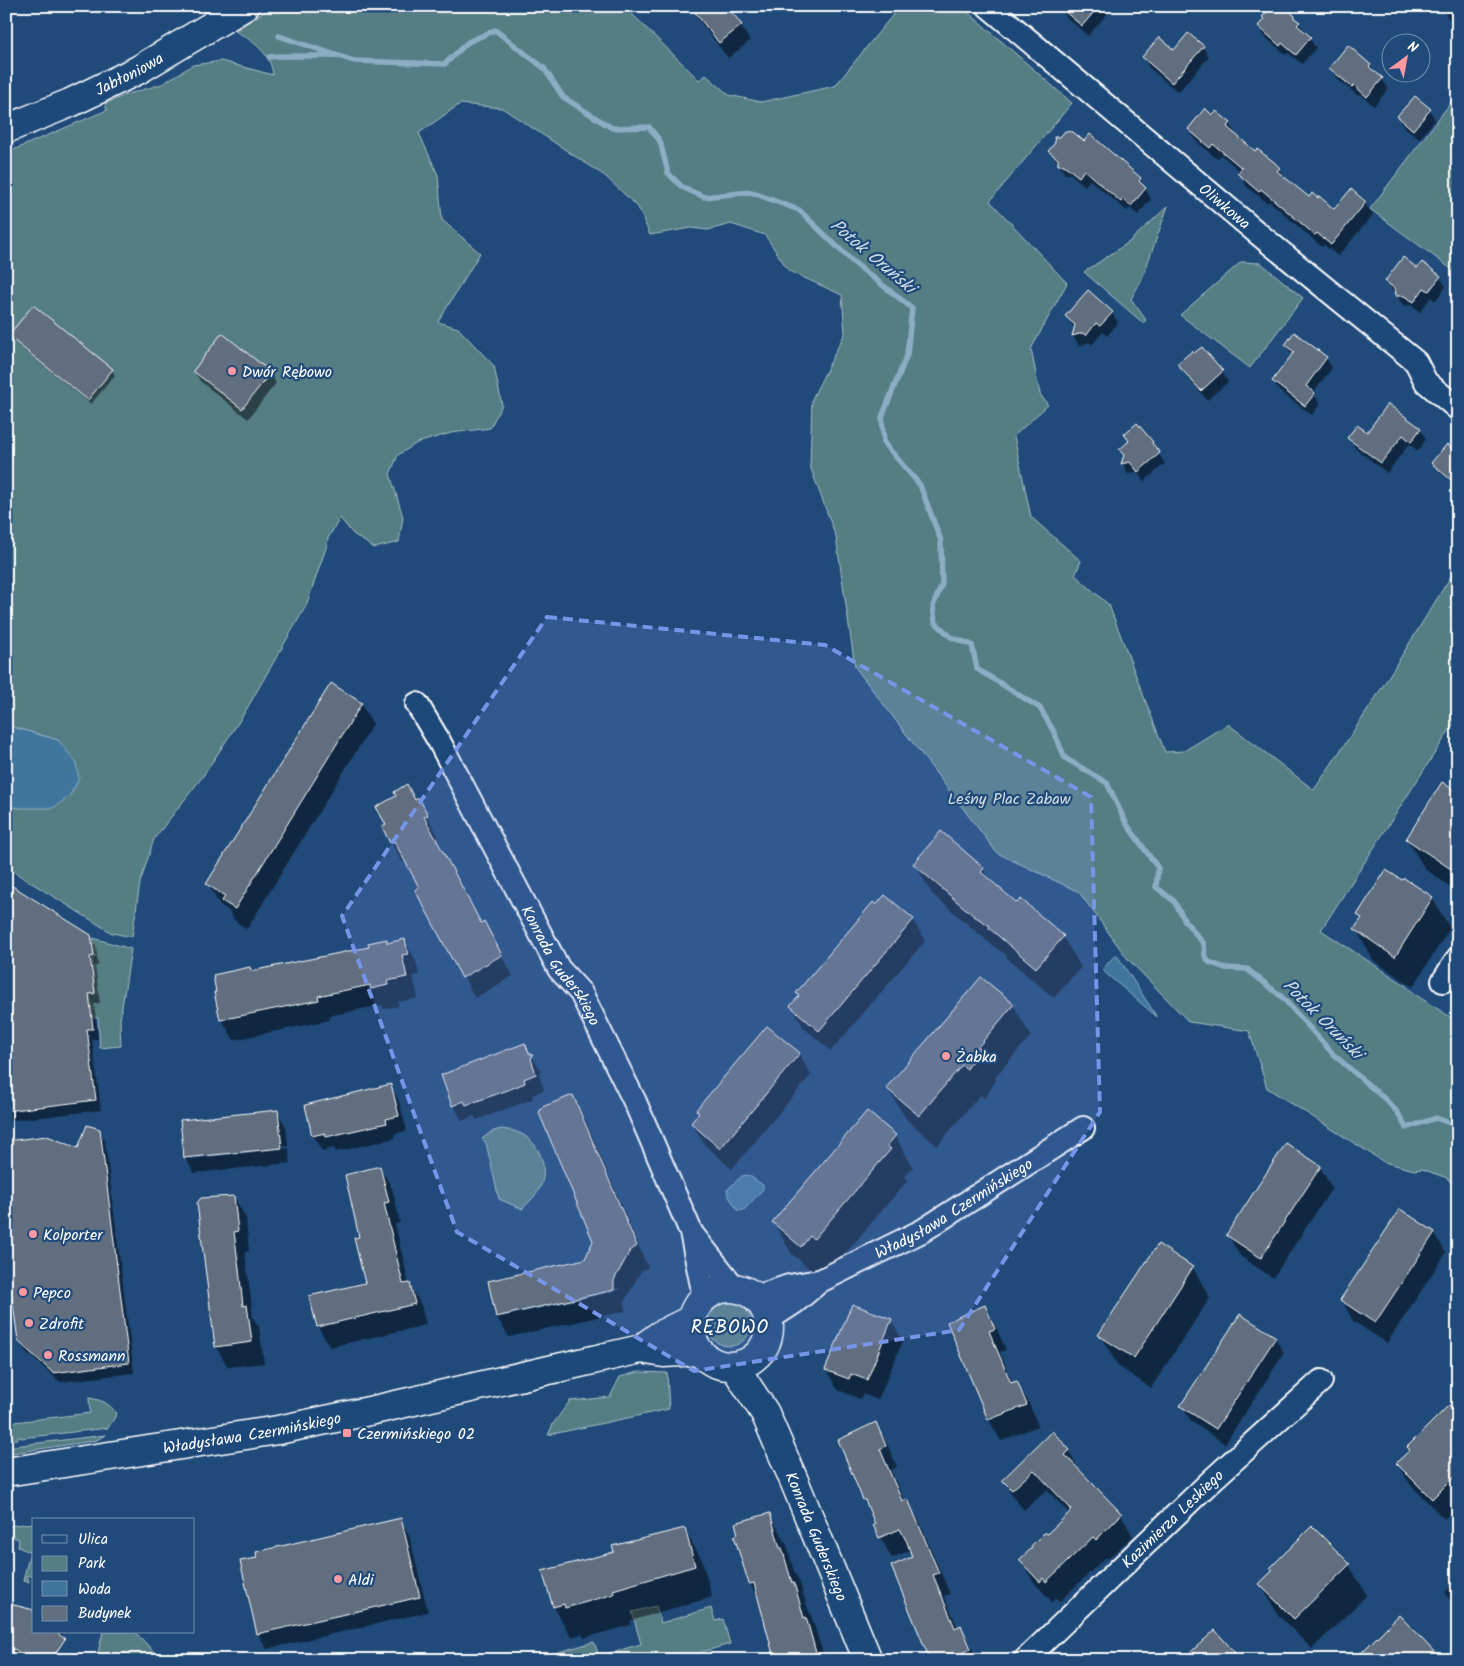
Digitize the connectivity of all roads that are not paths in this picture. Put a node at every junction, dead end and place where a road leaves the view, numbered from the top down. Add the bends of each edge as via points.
1 (245, 6) edge
2 (988, 6) edge
3 (6, 129) edge
4 (1458, 409) edge
5 (417, 704) dead end
6 (1458, 958) edge
7 (1444, 981) dead end
8 (1083, 1128) dead end
9 (691, 1232) junction
10 (753, 1301) junction
11 (697, 1309) junction
12 (641, 1349) junction
13 (698, 1350) junction
14 (759, 1354) junction
15 (734, 1366) junction
16 (1321, 1381) dead end
17 (765, 1413) junction
18 (6, 1472) edge
19 (868, 1660) edge
20 (1025, 1660) edge

1 - 3 street, Jabłoniowa via 138,70
2 - 4 street, Oliwkowa via 1416,362 1426,382
5 - 9 street, Konrada Guderskiego via 559,969 582,993 635,1102
6 - 7 street
8 - 10 street, Władysława Czermińskiego via 922,1231 820,1281 795,1302
9 - 10 street, Konrada Guderskiego
9 - 11 street, Konrada Guderskiego via 702,1286
10 - 11 street via 717,1289
10 - 14 street via 770,1332
11 - 12 street, Władysława Czermińskiego
11 - 13 street via 691,1336
12 - 13 street, Władysława Czermińskiego via 664,1353
12 - 18 street, Władysława Czermińskiego via 278,1430
13 - 15 street via 708,1360
14 - 15 street
14 - 17 street, Konrada Guderskiego
15 - 17 street, Konrada Guderskiego
16 - 20 street, Kazimierza Leskiego via 1212,1480
17 - 19 street, Konrada Guderskiego

